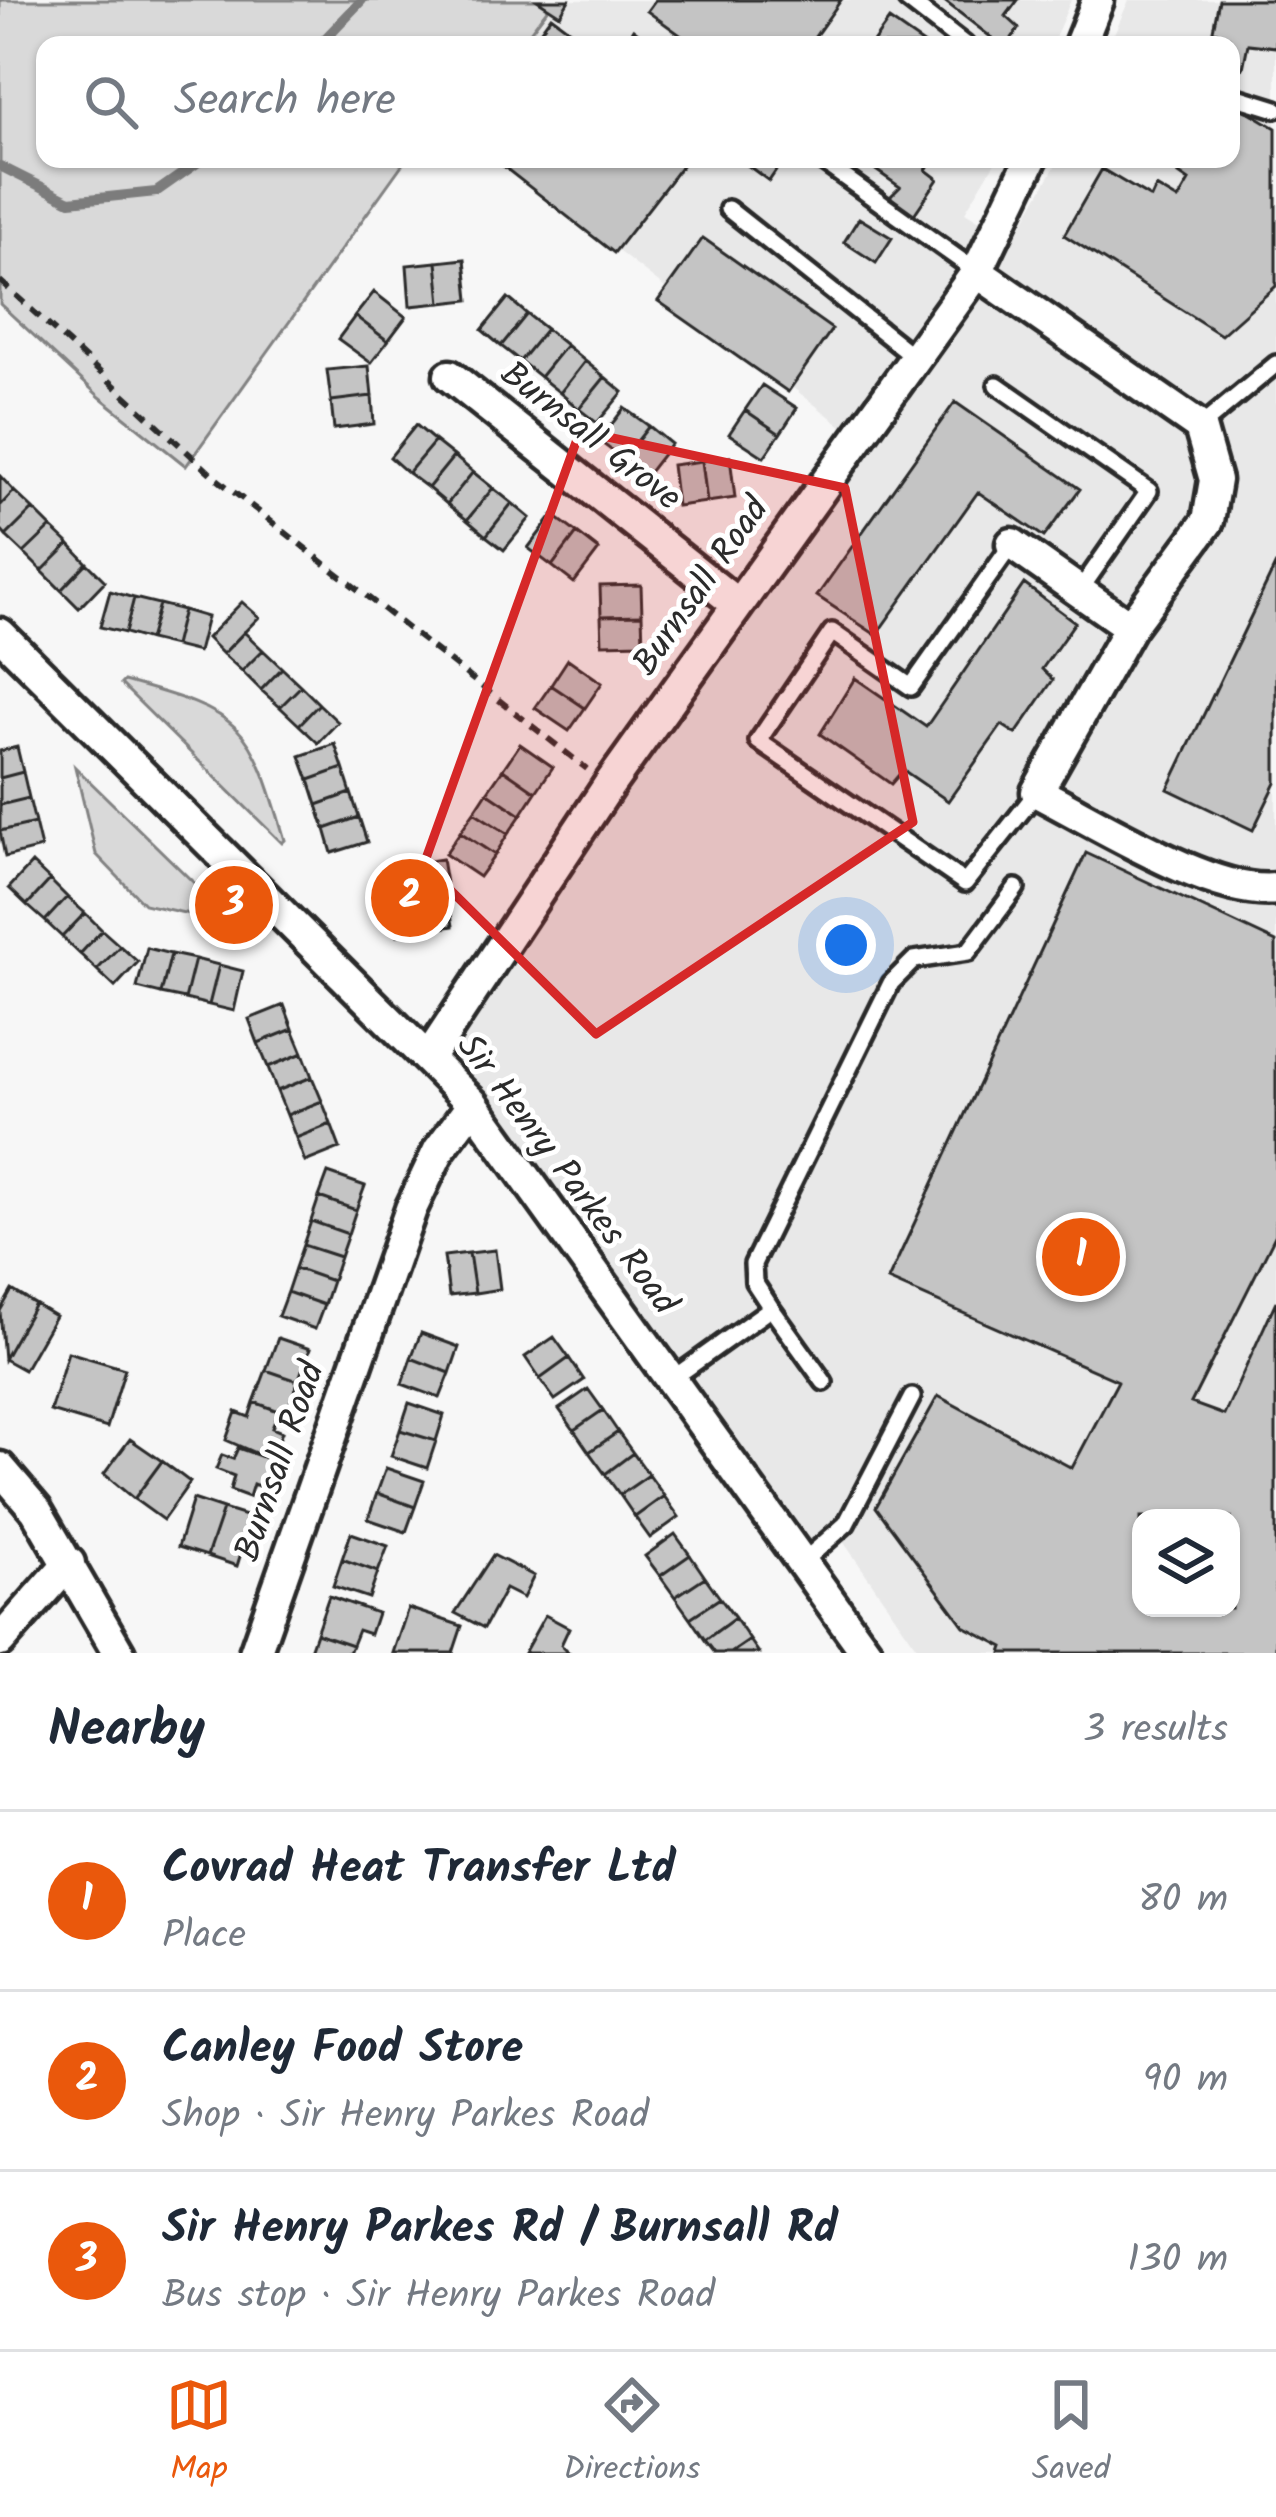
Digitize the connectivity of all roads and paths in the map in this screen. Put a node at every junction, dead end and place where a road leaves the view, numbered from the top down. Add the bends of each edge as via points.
1 (907, 0) edge
2 (1098, 0) edge
3 (953, 36) edge
4 (1086, 36) edge
5 (1240, 98) edge
6 (1276, 109) edge
7 (832, 168) edge
8 (1027, 168) edge
9 (728, 209) dead end
10 (977, 272) junction
11 (0, 280) edge
12 (913, 356) junction
13 (1276, 364) edge
14 (449, 376) dead end
15 (997, 385) dead end
16 (1200, 427) junction
17 (1012, 544) joint
18 (1081, 590) junction
19 (738, 604) junction
20 (1130, 627) junction
21 (0, 634) edge
22 (609, 785) junction
23 (1037, 792) junction
24 (1016, 888) dead end
25 (1276, 890) edge
26 (428, 1057) junction
27 (473, 1104) junction
28 (771, 1308) junction
29 (672, 1379) junction
30 (824, 1382) dead end
31 (912, 1397) dead end
32 (0, 1468) edge
33 (804, 1561) junction
34 (69, 1563) junction
35 (0, 1641) edge
36 (119, 1653) edge
37 (255, 1653) edge
38 (867, 1653) edge

1 - 3 lane
2 - 4 street
5 - 6 lane
7 - 10 lane
8 - 10 street, Burnsall Road
9 - 12 lane
10 - 12 street, Burnsall Road
10 - 16 street
11 - 22 path via 217,479
12 - 19 street, Burnsall Road
13 - 16 lane
14 - 19 street, Burnsall Grove
15 - 18 lane via 1149,490
16 - 20 street via 1215,480 1208,521
17 - 18 street
17 - 23 lane via 911,687 832,632 758,741 965,883
18 - 20 street
19 - 22 street, Burnsall Road
20 - 23 street
21 - 26 street, Sir Henry Parkes Road
22 - 26 street, Burnsall Road
23 - 25 street via 1150,851 1216,878
24 - 28 lane via 975,947 914,960 891,983 753,1264
26 - 27 street, Sir Henry Parkes Road
27 - 29 street, Sir Henry Parkes Road
27 - 37 street, Burnsall Road via 411,1209
28 - 29 lane
28 - 30 lane
29 - 33 street, Sir Henry Parkes Road
31 - 33 lane via 846,1524
32 - 34 street
33 - 38 street, Sir Henry Parkes Road
34 - 35 street
34 - 36 street

